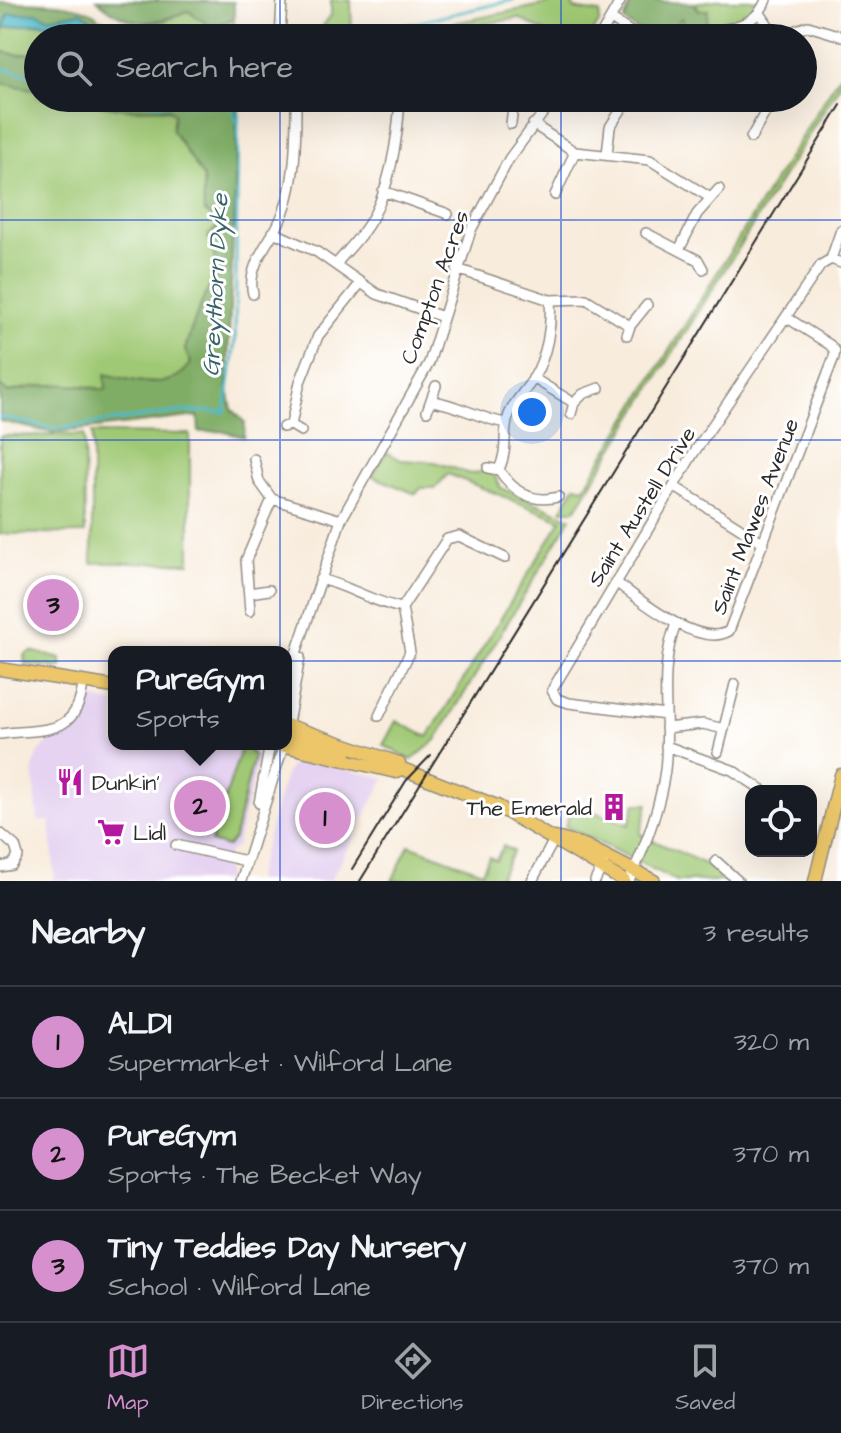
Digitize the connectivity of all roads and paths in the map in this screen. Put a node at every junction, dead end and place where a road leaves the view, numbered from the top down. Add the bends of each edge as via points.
1 (282, 0) edge
2 (621, 0) edge
3 (766, 0) edge
4 (760, 13) junction
5 (611, 19) junction
6 (281, 24) edge
7 (608, 24) edge
8 (619, 24) edge
9 (742, 24) edge
10 (768, 24) edge
11 (817, 29) edge
12 (841, 36) edge
13 (295, 112) edge
14 (399, 112) edge
15 (512, 112) edge
16 (543, 112) edge
17 (618, 112) edge
18 (765, 112) edge
19 (511, 124) dead end
20 (533, 124) junction
21 (751, 138) dead end
22 (575, 152) junction
23 (607, 154) junction
24 (719, 189) dead end
25 (383, 191) junction
26 (555, 195) dead end
27 (709, 197) junction
28 (448, 214) dead end
29 (841, 230) edge
30 (273, 232) junction
31 (646, 233) dead end
32 (679, 250) junction
33 (836, 261) edge
34 (336, 264) junction
35 (457, 269) junction
36 (703, 269) dead end
37 (359, 285) junction
38 (253, 294) dead end
39 (550, 300) junction
40 (647, 305) dead end
41 (443, 317) junction
42 (786, 317) junction
43 (533, 378) junction
44 (436, 386) dead end
45 (599, 388) dead end
46 (433, 401) junction
47 (574, 403) junction
48 (427, 411) dead end
49 (571, 414) dead end
50 (506, 423) junction
51 (292, 428) dead end
52 (254, 459) dead end
53 (675, 487) junction
54 (558, 497) dead end
55 (272, 499) junction
56 (341, 520) junction
57 (764, 543) junction
58 (505, 558) dead end
59 (320, 579) junction
60 (617, 583) junction
61 (269, 590) dead end
62 (249, 593) junction
63 (402, 608) junction
64 (250, 611) dead end
65 (676, 624) junction
66 (306, 627) junction
67 (292, 666) edge
68 (0, 669) edge
69 (735, 684) dead end
70 (87, 685) junction
71 (108, 687) edge
72 (292, 692) edge
73 (108, 694) edge
74 (666, 715) junction
75 (379, 716) dead end
76 (666, 728) junction
77 (724, 729) junction
78 (0, 734) edge
79 (292, 740) edge
80 (292, 741) edge
81 (666, 746) junction
82 (278, 750) edge
83 (718, 752) dead end
84 (400, 768) junction
85 (841, 775) edge
86 (755, 785) edge
87 (0, 833) edge
88 (555, 838) junction
89 (176, 845) dead end
90 (246, 861) junction
91 (716, 861) dead end
92 (604, 862) junction
93 (0, 867) edge
94 (629, 877) edge
95 (241, 881) edge
96 (532, 881) edge
97 (595, 881) edge
98 (654, 881) edge
99 (738, 881) edge
100 (815, 881) edge

1 - 6 street
2 - 5 street
3 - 4 street
4 - 9 street
4 - 10 street
5 - 7 street
5 - 8 street
11 - 12 street
13 - 30 street via 290,191
14 - 25 street
15 - 19 street
16 - 20 street, Compton Acres
17 - 23 street
18 - 21 street
20 - 22 street
20 - 35 street, Compton Acres via 488,193
22 - 23 street
22 - 26 street
23 - 27 street via 650,160
24 - 27 street
25 - 28 street
25 - 34 street via 368,226
27 - 32 street
29 - 33 street
30 - 34 street
30 - 38 street via 261,248
31 - 32 street
32 - 36 street
33 - 42 street, Saint Austell Drive via 821,265
34 - 37 street
35 - 39 street
35 - 41 street, Compton Acres
37 - 41 street
37 - 51 street via 318,336 300,382
39 - 40 street via 586,299 628,331
39 - 43 street via 544,354
41 - 56 street, Compton Acres via 416,388
42 - 53 street, Saint Austell Drive
42 - 57 street, Saint Mawes Avenue via 835,351
43 - 47 street
43 - 50 street
44 - 46 street
45 - 47 street
46 - 48 street
46 - 50 street
47 - 49 street
50 - 54 street via 507,450 493,469 516,491 545,500
52 - 55 street via 259,481
53 - 57 street
53 - 60 street, Saint Austell Drive
55 - 56 street
55 - 62 street via 246,560
56 - 59 street, Compton Acres
57 - 65 street, Saint Mawes Avenue via 729,631 715,634
58 - 63 street via 459,536 447,539
59 - 63 street via 355,590 372,602
59 - 66 street, Compton Acres
60 - 65 street, Saint Mawes Avenue
60 - 74 street, Saint Austell Drive via 552,690 557,699 569,703
61 - 62 street
62 - 64 street
63 - 75 street via 410,652
65 - 74 street via 665,654
66 - 67 street, Compton Acres
66 - 72 street, Compton Acres
68 - 70 main road
69 - 77 street
70 - 71 main road
70 - 73 main road
70 - 78 street via 77,712 63,724
74 - 76 street
76 - 77 street via 703,724
76 - 81 street
77 - 83 street
79 - 84 main road via 399,763
80 - 84 main road via 396,772
81 - 86 street via 732,770
81 - 94 street via 658,802
82 - 90 street, Compton Acres
84 - 88 main road via 497,806
85 - 100 main road
87 - 93 street via 18,856 12,865
88 - 92 main road via 577,842
88 - 96 street
89 - 90 street
90 - 95 street, Compton Acres
91 - 99 street
92 - 94 main road
92 - 97 street
94 - 98 main road

